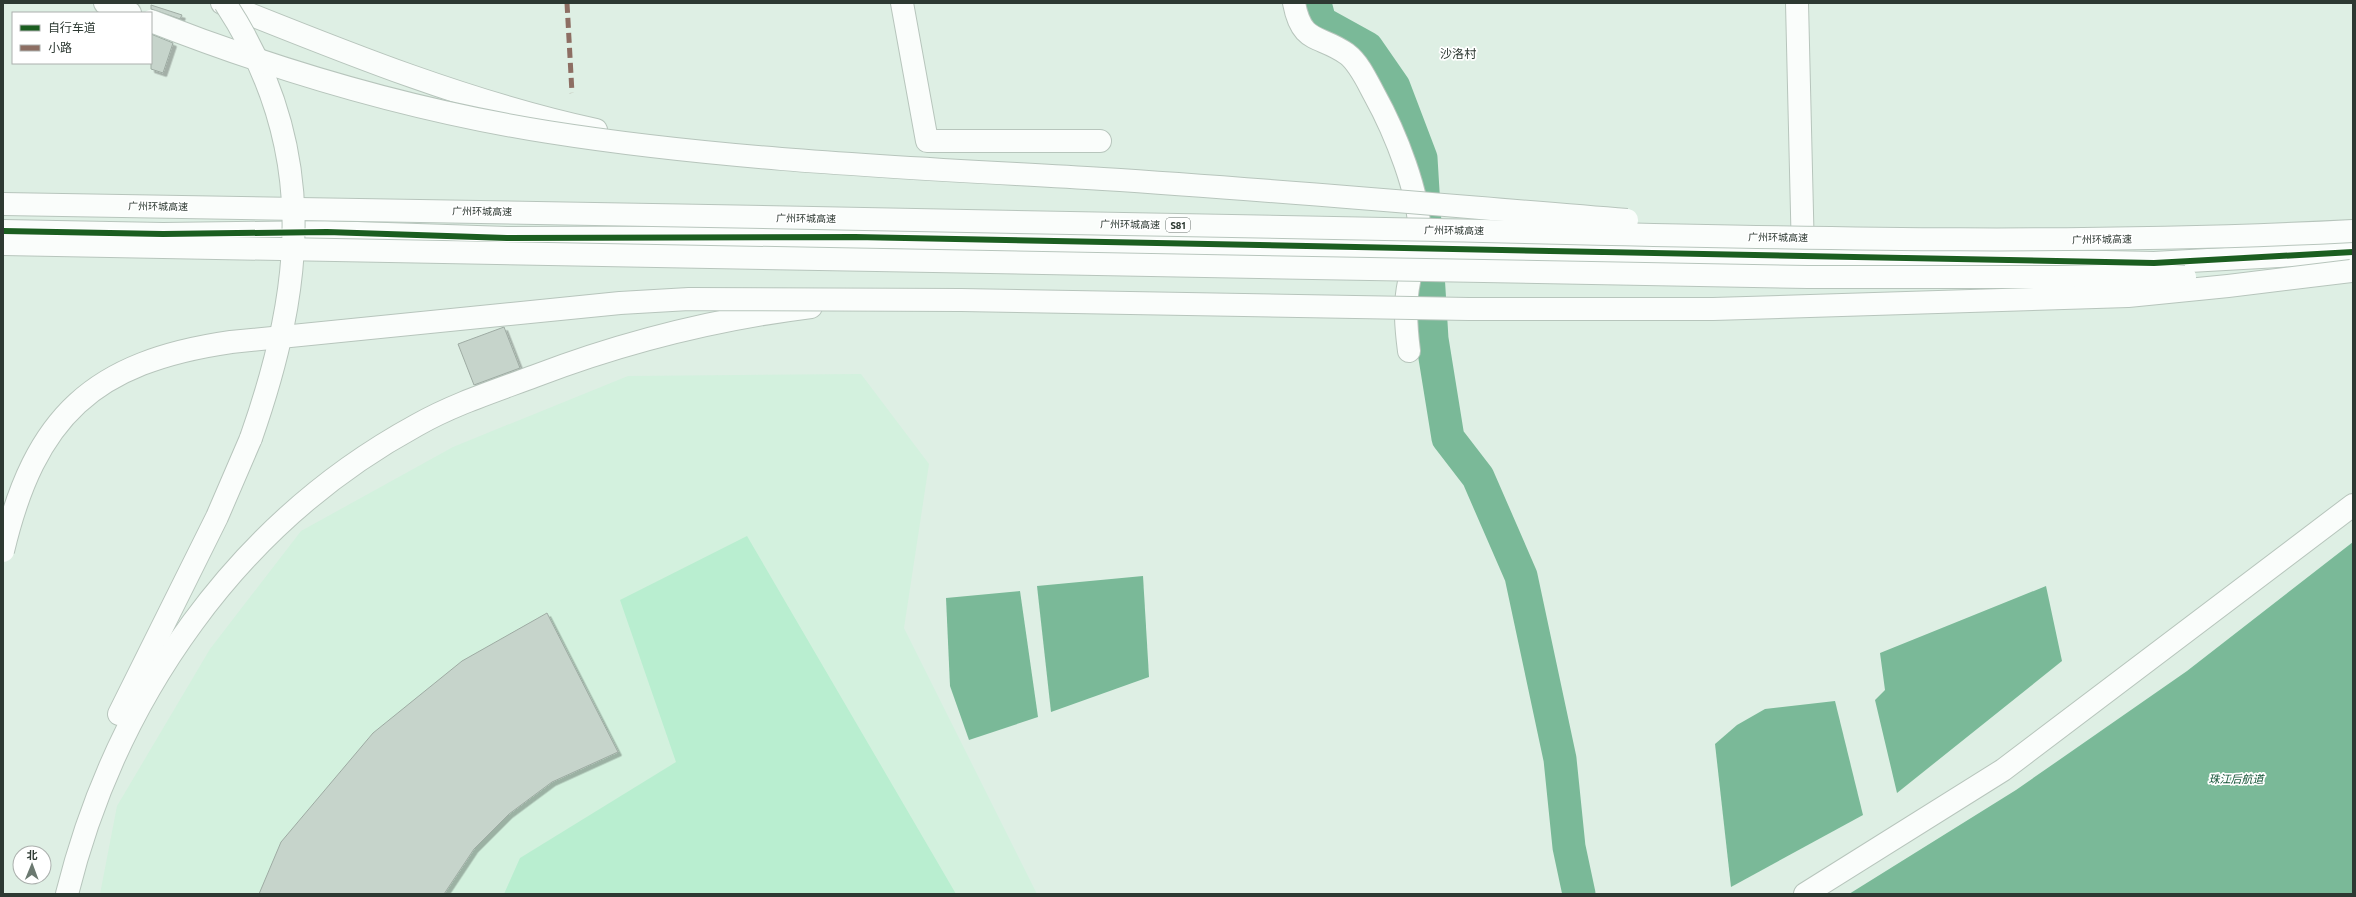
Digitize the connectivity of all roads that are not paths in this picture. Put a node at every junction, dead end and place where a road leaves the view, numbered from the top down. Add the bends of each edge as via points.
1 (105, 3) edge
2 (222, 3) edge
3 (225, 3) edge
4 (902, 3) edge
5 (1294, 3) edge
6 (1797, 3) edge
7 (128, 12) edge
8 (152, 21) edge
9 (1100, 142) dead end
10 (945, 169) junction
11 (3, 204) edge
12 (3, 231) edge
13 (2353, 231) edge
14 (1864, 238) junction
15 (3, 244) edge
16 (1418, 247) junction
17 (1803, 255) junction
18 (2352, 264) edge
19 (961, 300) junction
20 (1408, 351) dead end
21 (2353, 505) edge
22 (3, 551) edge
23 (57, 894) edge
24 (67, 894) edge
25 (1805, 894) edge

1 - 7 main road
2 - 10 main road, bridge via 439,86 566,124 710,148
3 - 23 main road, bridge via 261,69 287,158 293,192 295,235 292,282 285,322 268,388 234,480 151,646 88,783 69,839
4 - 9 main road via 927,141
5 - 16 main road via 1301,27 1311,37 1347,54 1360,69 1375,96 1411,184 1418,214
6 - 17 main road
8 - 10 main road, bridge via 250,59 312,78 405,104 512,126 677,149
10 - 14 main road, bridge via 1152,182
11 - 14 main road, 广州环城高速 / S81, bridge via 563,212
12 - 16 main road via 163,234 327,232 507,238 855,237
13 - 14 main road, 广州环城高速 / S81, bridge via 2197,238
15 - 18 main road, bridge via 1808,277 2122,279
16 - 17 main road
16 - 20 main road via 1406,298
17 - 18 main road via 2154,263
18 - 19 main road, bridge via 2228,286 2128,296 1713,309 1469,309
19 - 22 main road, bridge via 655,300 256,339 207,345 165,355 129,368 98,386 56,426 34,458 26,475
19 - 24 main road, bridge via 866,302 782,310 637,341 576,360 468,401 416,425 357,461 318,490 263,538 218,588 175,646 147,691 116,751 88,821
21 - 25 main road via 2003,770

